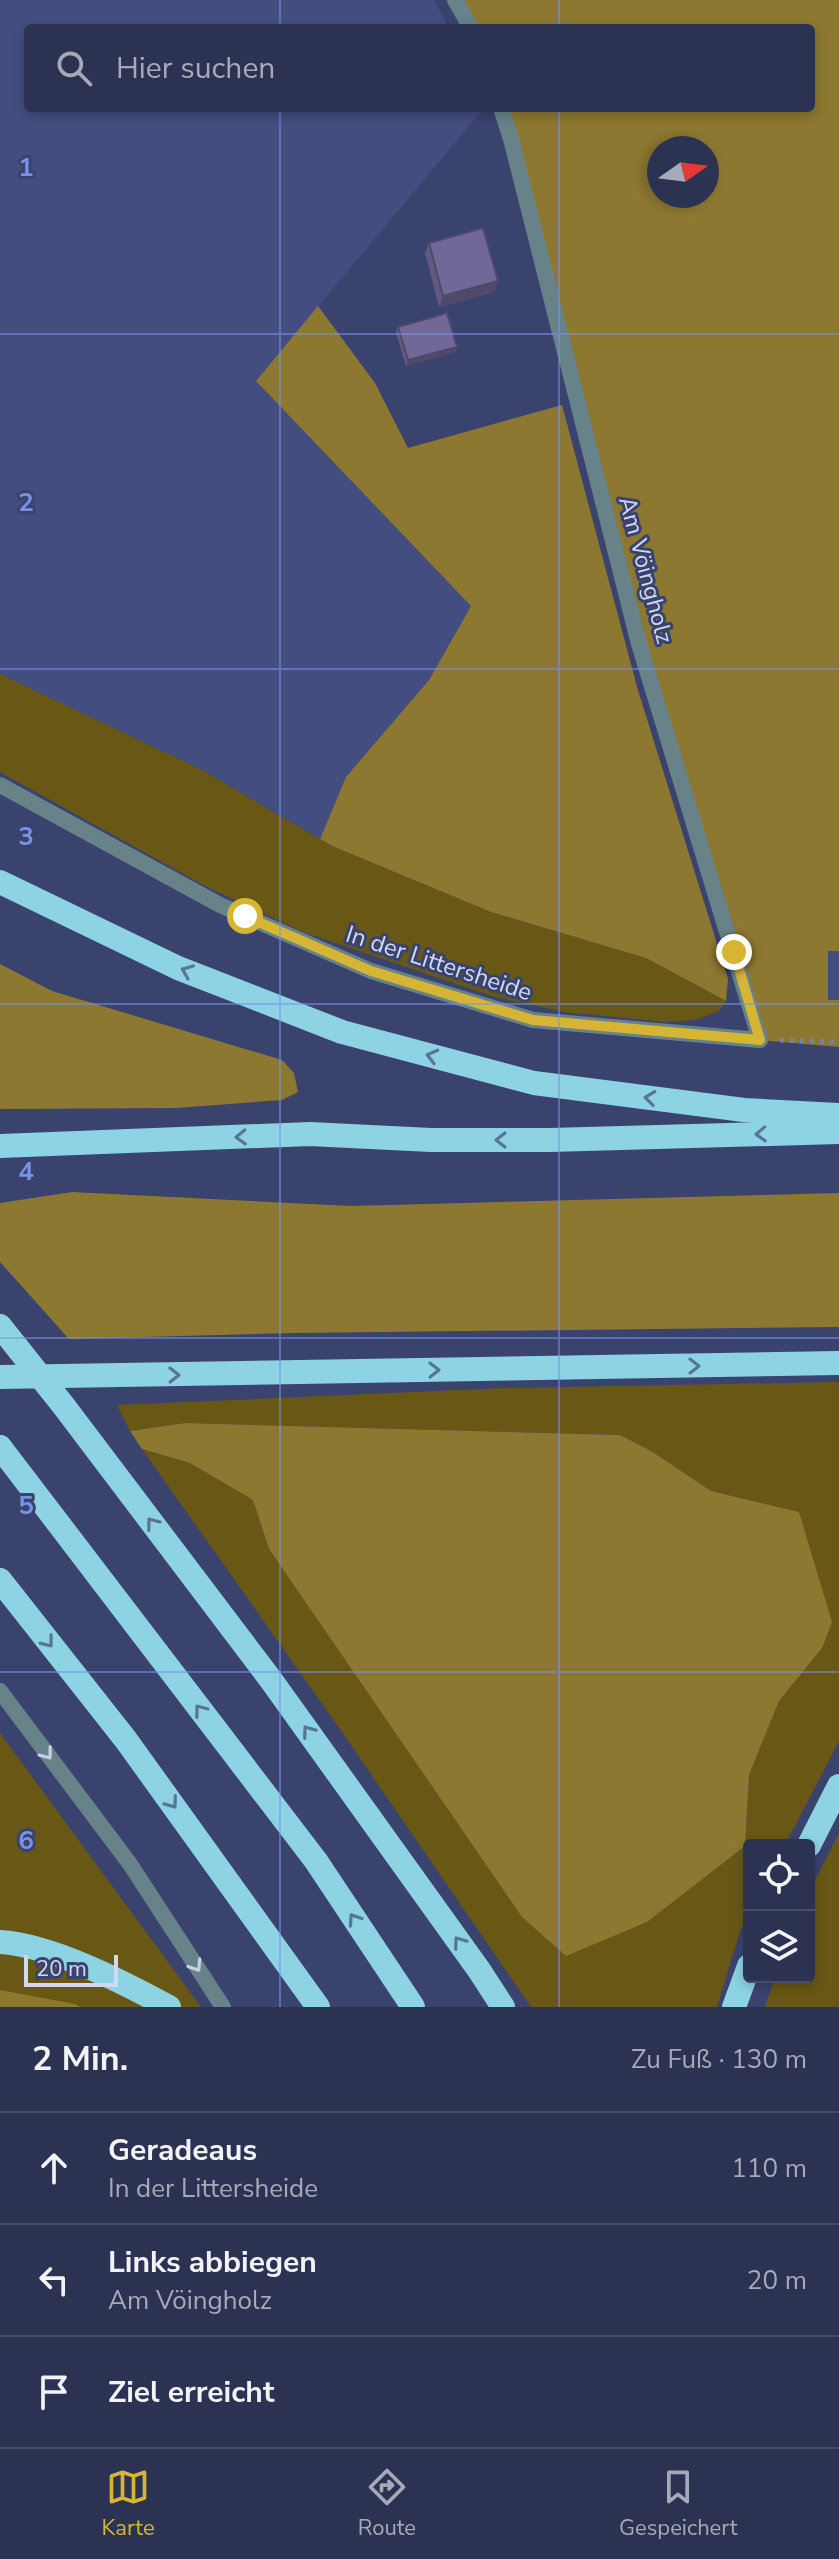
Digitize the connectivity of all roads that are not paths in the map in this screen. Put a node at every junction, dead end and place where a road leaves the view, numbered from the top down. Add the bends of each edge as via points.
1 (455, 0) edge
2 (469, 24) edge
3 (502, 112) edge
4 (0, 785) edge
5 (0, 882) edge
6 (760, 1040) joint
7 (839, 1115) edge
8 (839, 1132) edge
9 (0, 1146) edge
10 (0, 1326) edge
11 (839, 1363) edge
12 (0, 1377) edge
13 (0, 1447) edge
14 (0, 1580) edge
15 (0, 1691) edge
16 (839, 1786) edge
17 (812, 1839) edge
18 (0, 1942) edge
19 (743, 1982) edge
20 (169, 2007) edge
21 (223, 2007) edge
22 (318, 2007) edge
23 (413, 2007) edge
24 (503, 2007) edge
25 (734, 2007) edge

1 - 2 street
3 - 6 street, Am Vöingholz via 639,644
4 - 6 street, In der Littersheide via 220,905 371,971 533,1020
7 -> 5 highway via 744,1110 534,1083 342,1032 178,968
8 -> 9 highway via 550,1140 310,1134
24 -> 10 highway via 271,1680
12 -> 11 highway
23 -> 13 highway via 316,1861
14 -> 22 highway via 126,1740
15 -> 21 street via 130,1864
16 - 17 highway
18 - 20 highway via 79,1964
19 - 25 highway

